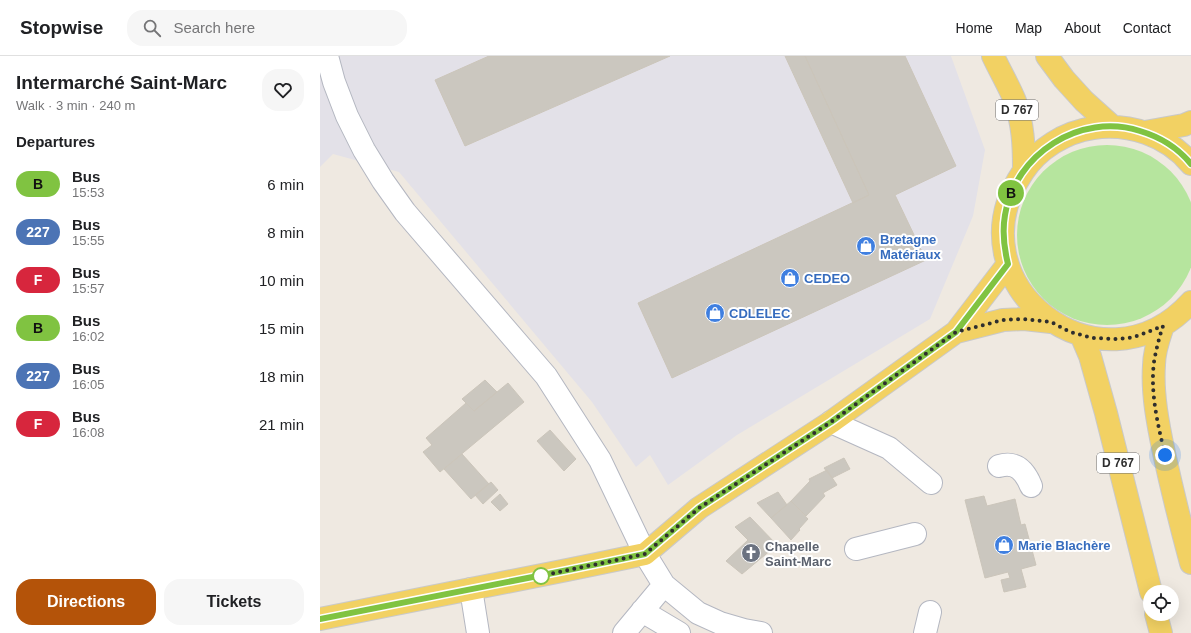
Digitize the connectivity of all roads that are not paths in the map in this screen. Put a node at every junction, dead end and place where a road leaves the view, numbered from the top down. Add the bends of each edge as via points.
1 (327, 56) edge
2 (993, 56) edge
3 (1047, 56) edge
4 (1191, 122) edge
5 (1112, 126) junction
6 (1145, 132) junction
7 (1191, 164) edge
8 (1024, 169) junction
9 (1008, 264) junction
10 (1191, 302) edge
11 (1051, 322) junction
12 (1163, 326) junction
13 (956, 332) junction
14 (1081, 335) junction
15 (831, 422) junction
16 (999, 466) dead end
17 (931, 483) dead end
18 (1031, 486) dead end
19 (915, 534) dead end
20 (856, 549) dead end
21 (645, 554) junction
22 (1191, 563) edge
23 (664, 585) junction
24 (1148, 585) edge
25 (471, 589) junction
26 (642, 611) junction
27 (930, 612) dead end
28 (320, 619) edge
29 (1158, 621) edge
30 (478, 633) edge
31 (624, 633) edge
32 (679, 633) edge
33 (761, 633) edge
34 (925, 633) edge
35 (1161, 633) edge

1 - 21 lane via 347,116 383,181 405,212 546,376 600,460
2 - 8 main road, D 767 via 1014,100 1022,124
3 - 5 main road via 1084,101
4 - 6 main road
5 - 6 main road
5 - 8 main road via 1082,130 1063,137 1042,151
6 - 7 main road via 1173,147
8 - 9 main road via 1014,186 1005,214 1004,239
9 - 11 main road via 1024,296
9 - 13 main road
10 - 12 main road
11 - 13 main road via 1003,320
11 - 14 main road
12 - 14 main road via 1129,338 1105,339
12 - 22 main road via 1154,364 1154,392 1173,496
13 - 15 main road
14 - 24 main road, D 767 via 1090,356 1102,399
15 - 17 lane via 889,448
15 - 21 main road via 699,508
16 - 18 lane via 1015,466 1023,472
19 - 20 lane
21 - 23 lane
21 - 25 main road
23 - 26 lane
23 - 33 lane via 698,613 720,623
25 - 28 main road
25 - 30 lane
26 - 31 lane
26 - 32 lane
27 - 34 lane
29 - 35 main road

